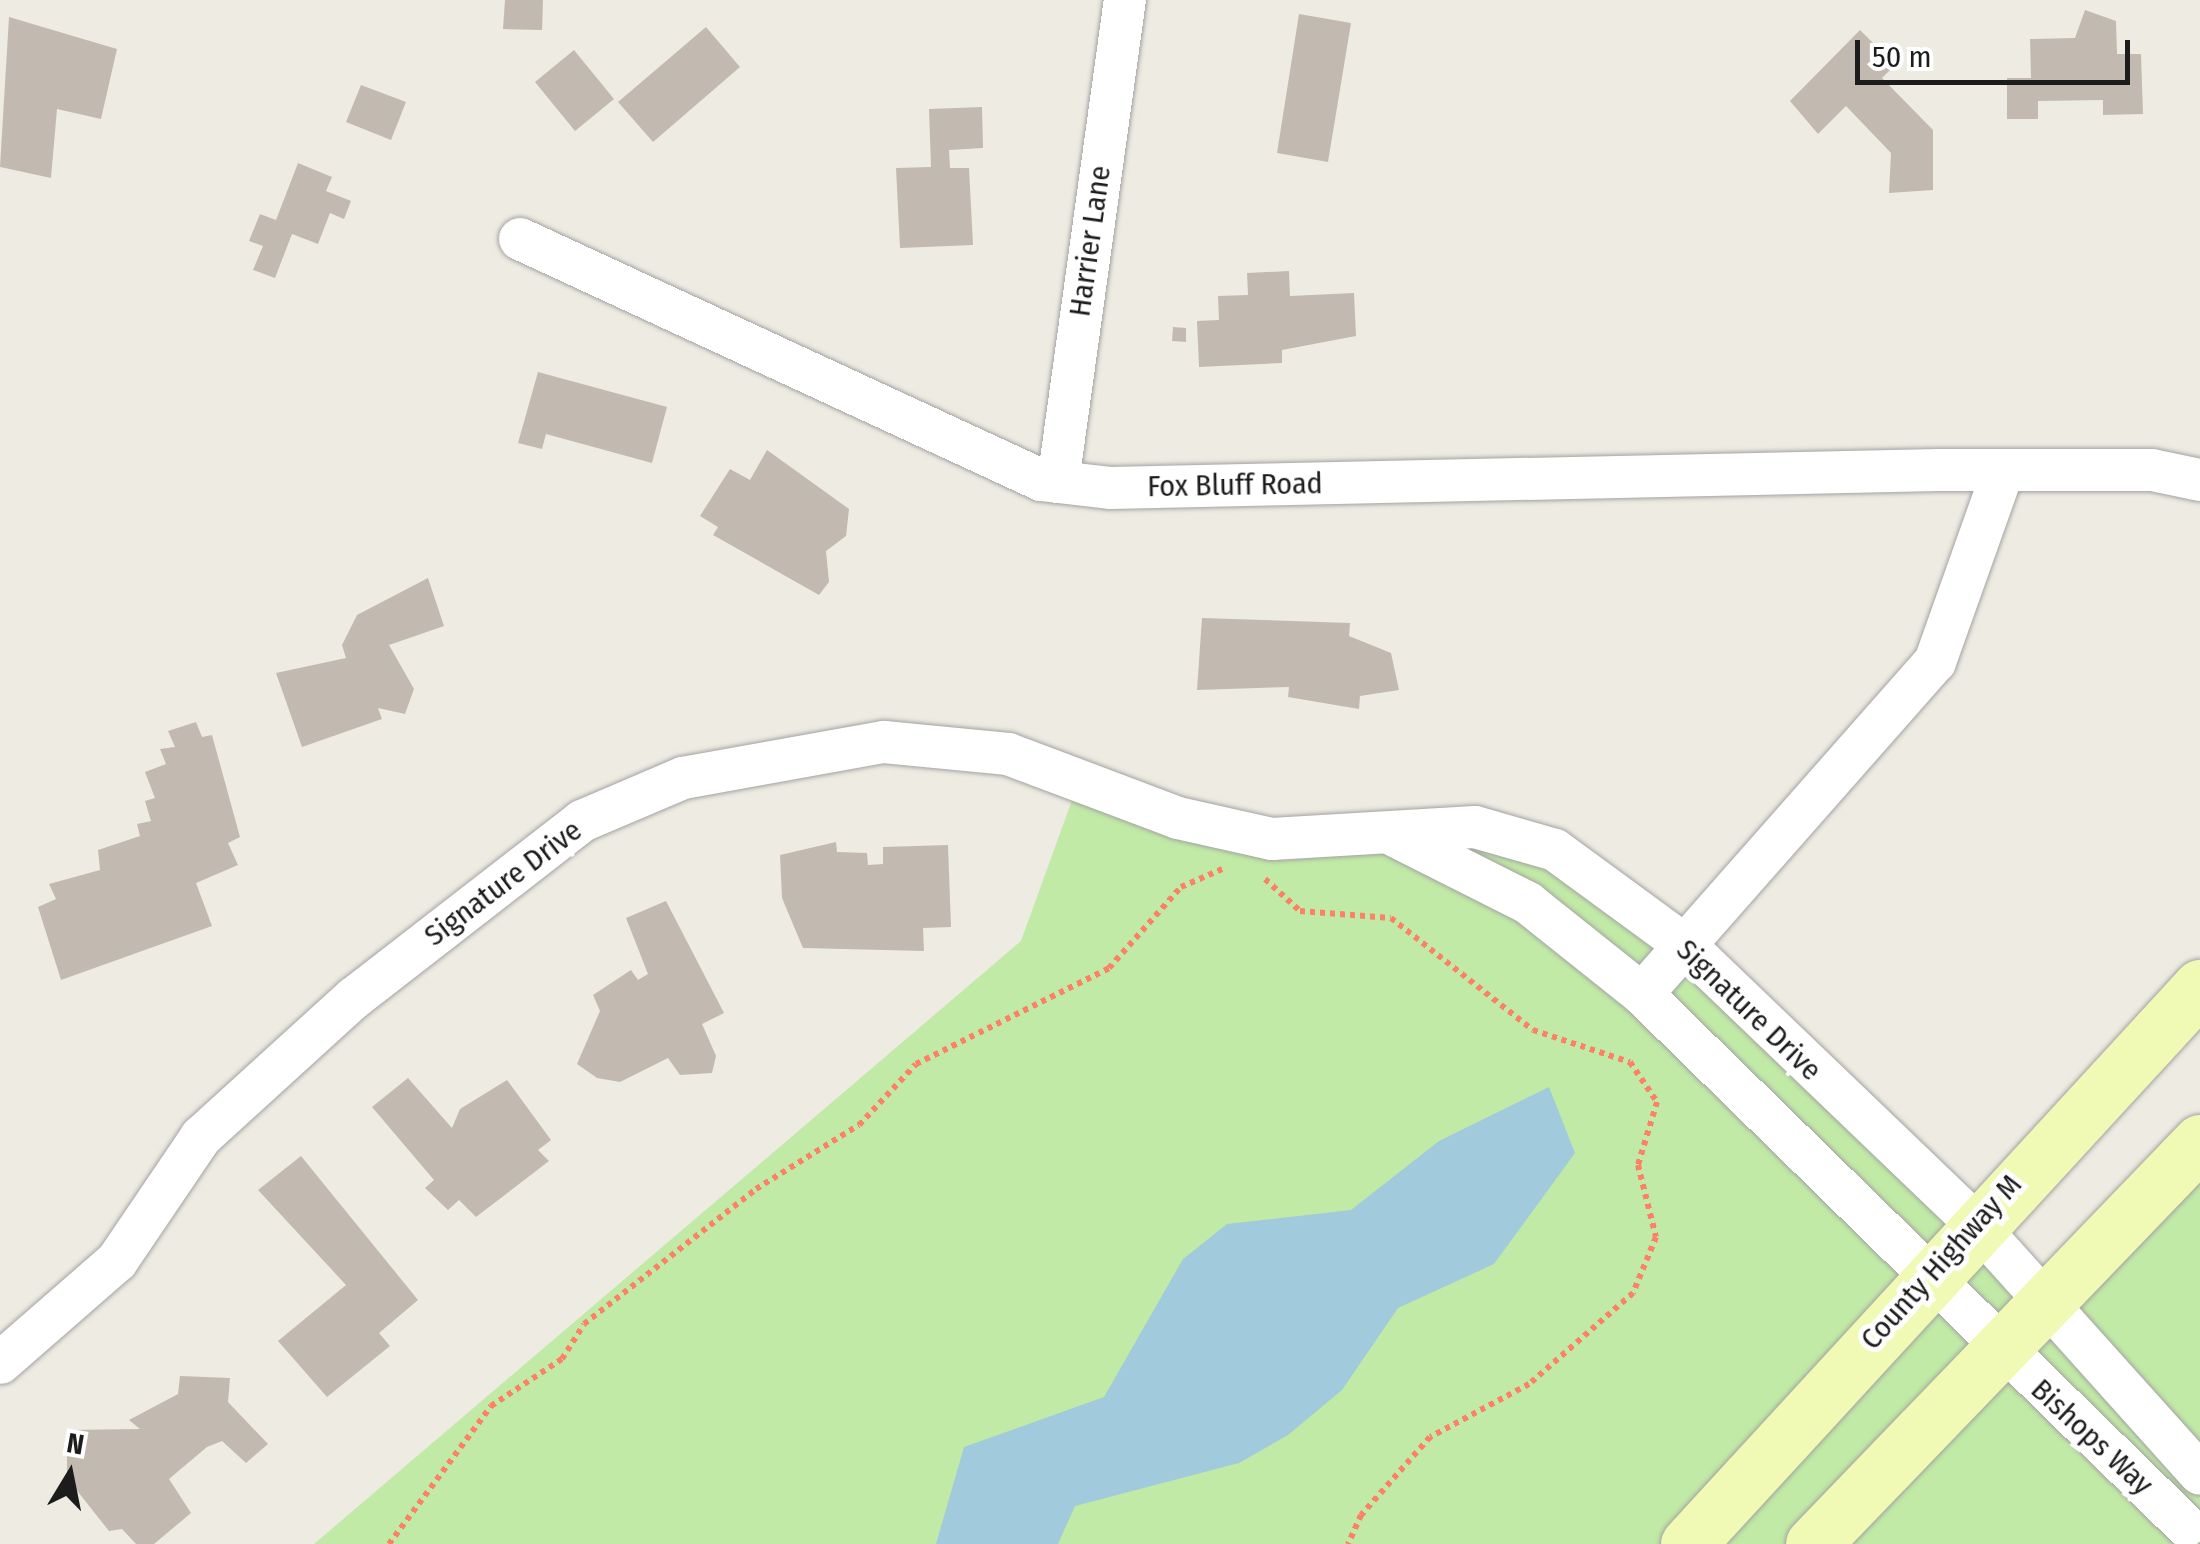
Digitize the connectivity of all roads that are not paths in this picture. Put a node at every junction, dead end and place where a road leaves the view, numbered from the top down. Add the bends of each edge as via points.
1 (1125, 0) edge
2 (520, 239) dead end
3 (2003, 470) junction
4 (2200, 480) edge
5 (1058, 482) junction
6 (1395, 836) junction
7 (1686, 946) junction
8 (2200, 986) edge
9 (1642, 994) junction
10 (2200, 1142) edge
11 (1974, 1222) junction
12 (1930, 1272) junction
13 (2044, 1303) junction
14 (1998, 1348) junction
15 (0, 1363) edge
16 (2200, 1474) edge
17 (2185, 1526) edge
18 (1688, 1544) edge
19 (1814, 1544) edge

1 - 5 street, Harrier Lane
2 - 5 street, Fox Bluff Road
3 - 4 street, Fox Bluff Road via 2152,470
3 - 5 street, Fox Bluff Road
3 - 7 street via 1935,662
6 - 7 street, Signature Drive via 1475,827 1555,850
6 - 9 street, Signature Drive via 1528,903
6 - 15 street, Signature Drive via 1272,839 1178,818 1008,754 958,747 884,742 683,778 582,821 354,998 201,1137 79,1302
7 - 9 street
7 - 11 street, Signature Drive
8 - 11 main road, County Highway M
9 - 12 street, Signature Drive
10 - 13 main road
11 - 12 main road, County Highway M
11 - 13 street, Signature Drive
12 - 14 street, Signature Drive
12 - 18 main road, County Highway M
13 - 14 main road
13 - 16 street, Bishops Way
14 - 17 street, Bishops Way
14 - 19 main road

